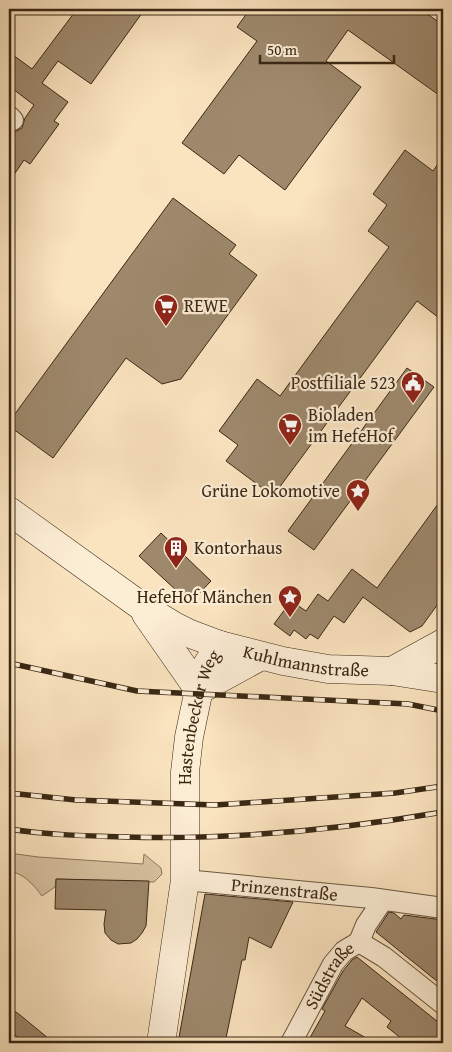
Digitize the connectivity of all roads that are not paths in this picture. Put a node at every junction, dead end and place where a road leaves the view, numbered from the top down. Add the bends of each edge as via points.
1 (9, 511) edge
2 (141, 606) junction
3 (220, 645) junction
4 (261, 656) junction
5 (439, 660) edge
6 (199, 690) junction
7 (185, 880) junction
8 (383, 900) junction
9 (443, 908) edge
10 (359, 942) junction
11 (443, 1004) edge
12 (161, 1043) edge
13 (291, 1043) edge

1 - 2 main road, Hastenbecker Weg
2 - 3 main road, Hastenbecker Weg via 174,626
2 - 6 main road
3 - 4 main road, Kuhlmannstraße
3 - 6 main road, Hastenbecker Weg via 207,665
4 - 5 main road, Kuhlmannstraße via 328,669 392,671
4 - 6 main road
6 - 7 main road, Hastenbecker Weg via 185,772
7 - 8 street, Prinzenstraße
7 - 12 main road, Hastenbecker Weg
8 - 9 street, Prinzenstraße
8 - 10 street
10 - 11 street via 384,957
10 - 13 street, Südstraße via 344,951 333,964

